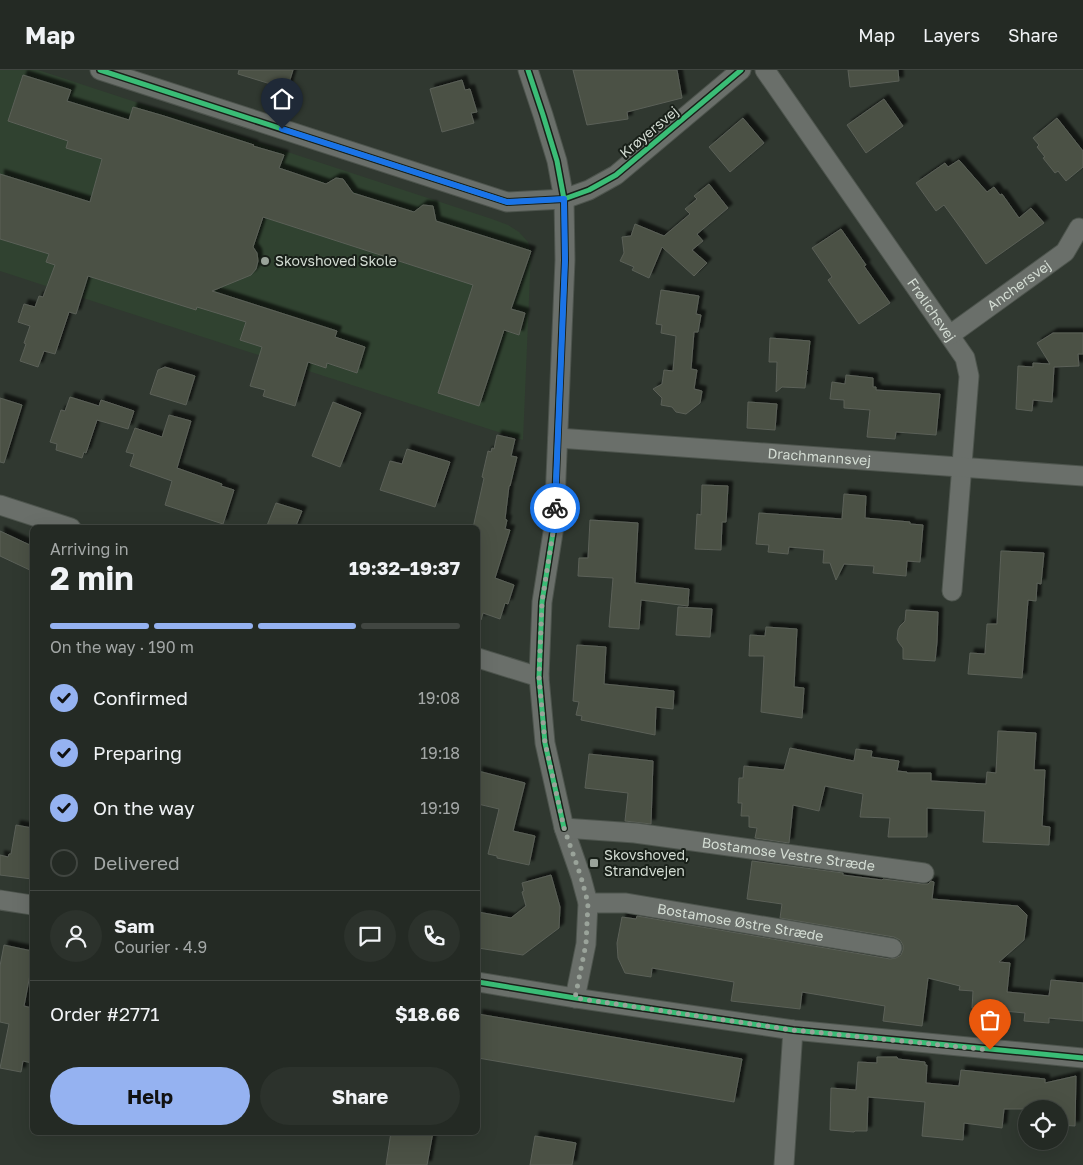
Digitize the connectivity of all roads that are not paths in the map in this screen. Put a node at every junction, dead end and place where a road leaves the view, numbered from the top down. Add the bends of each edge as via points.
1 (100, 70) edge
2 (528, 70) edge
3 (741, 70) edge
4 (765, 70) edge
5 (564, 199) junction
6 (1079, 228) dead end
7 (950, 335) junction
8 (558, 438) junction
9 (962, 467) junction
10 (1083, 476) edge
11 (0, 505) edge
12 (62, 525) edge
13 (952, 591) dead end
14 (480, 659) edge
15 (539, 677) junction
16 (564, 828) junction
17 (924, 873) dead end
18 (0, 900) edge
19 (588, 903) junction
20 (30, 905) edge
21 (892, 948) dead end
22 (480, 982) edge
23 (575, 998) junction
24 (793, 1030) junction
25 (1083, 1058) edge
26 (784, 1165) edge

1 - 5 street, Krøyersvej via 507,202
2 - 5 street via 557,161
3 - 5 street, Krøyersvej via 616,175
4 - 7 street, Frølichsvej
5 - 8 street via 565,260
6 - 7 street, Anchersvej via 1065,252
7 - 9 street, Frølichsvej via 965,358 969,376
8 - 9 street, Drachmannsvej
8 - 15 street via 554,526 542,602
9 - 10 street, Drachmannsvej
9 - 13 street, Frølichsvej
11 - 12 street
14 - 15 street
15 - 16 street via 545,743
16 - 17 street, Bostamose Vestre Stræde via 635,833
16 - 19 street
18 - 20 street
19 - 21 street, Bostamose Østre Stræde via 626,903
19 - 23 street via 586,944
22 - 23 street
23 - 24 street
24 - 25 street
24 - 26 street

